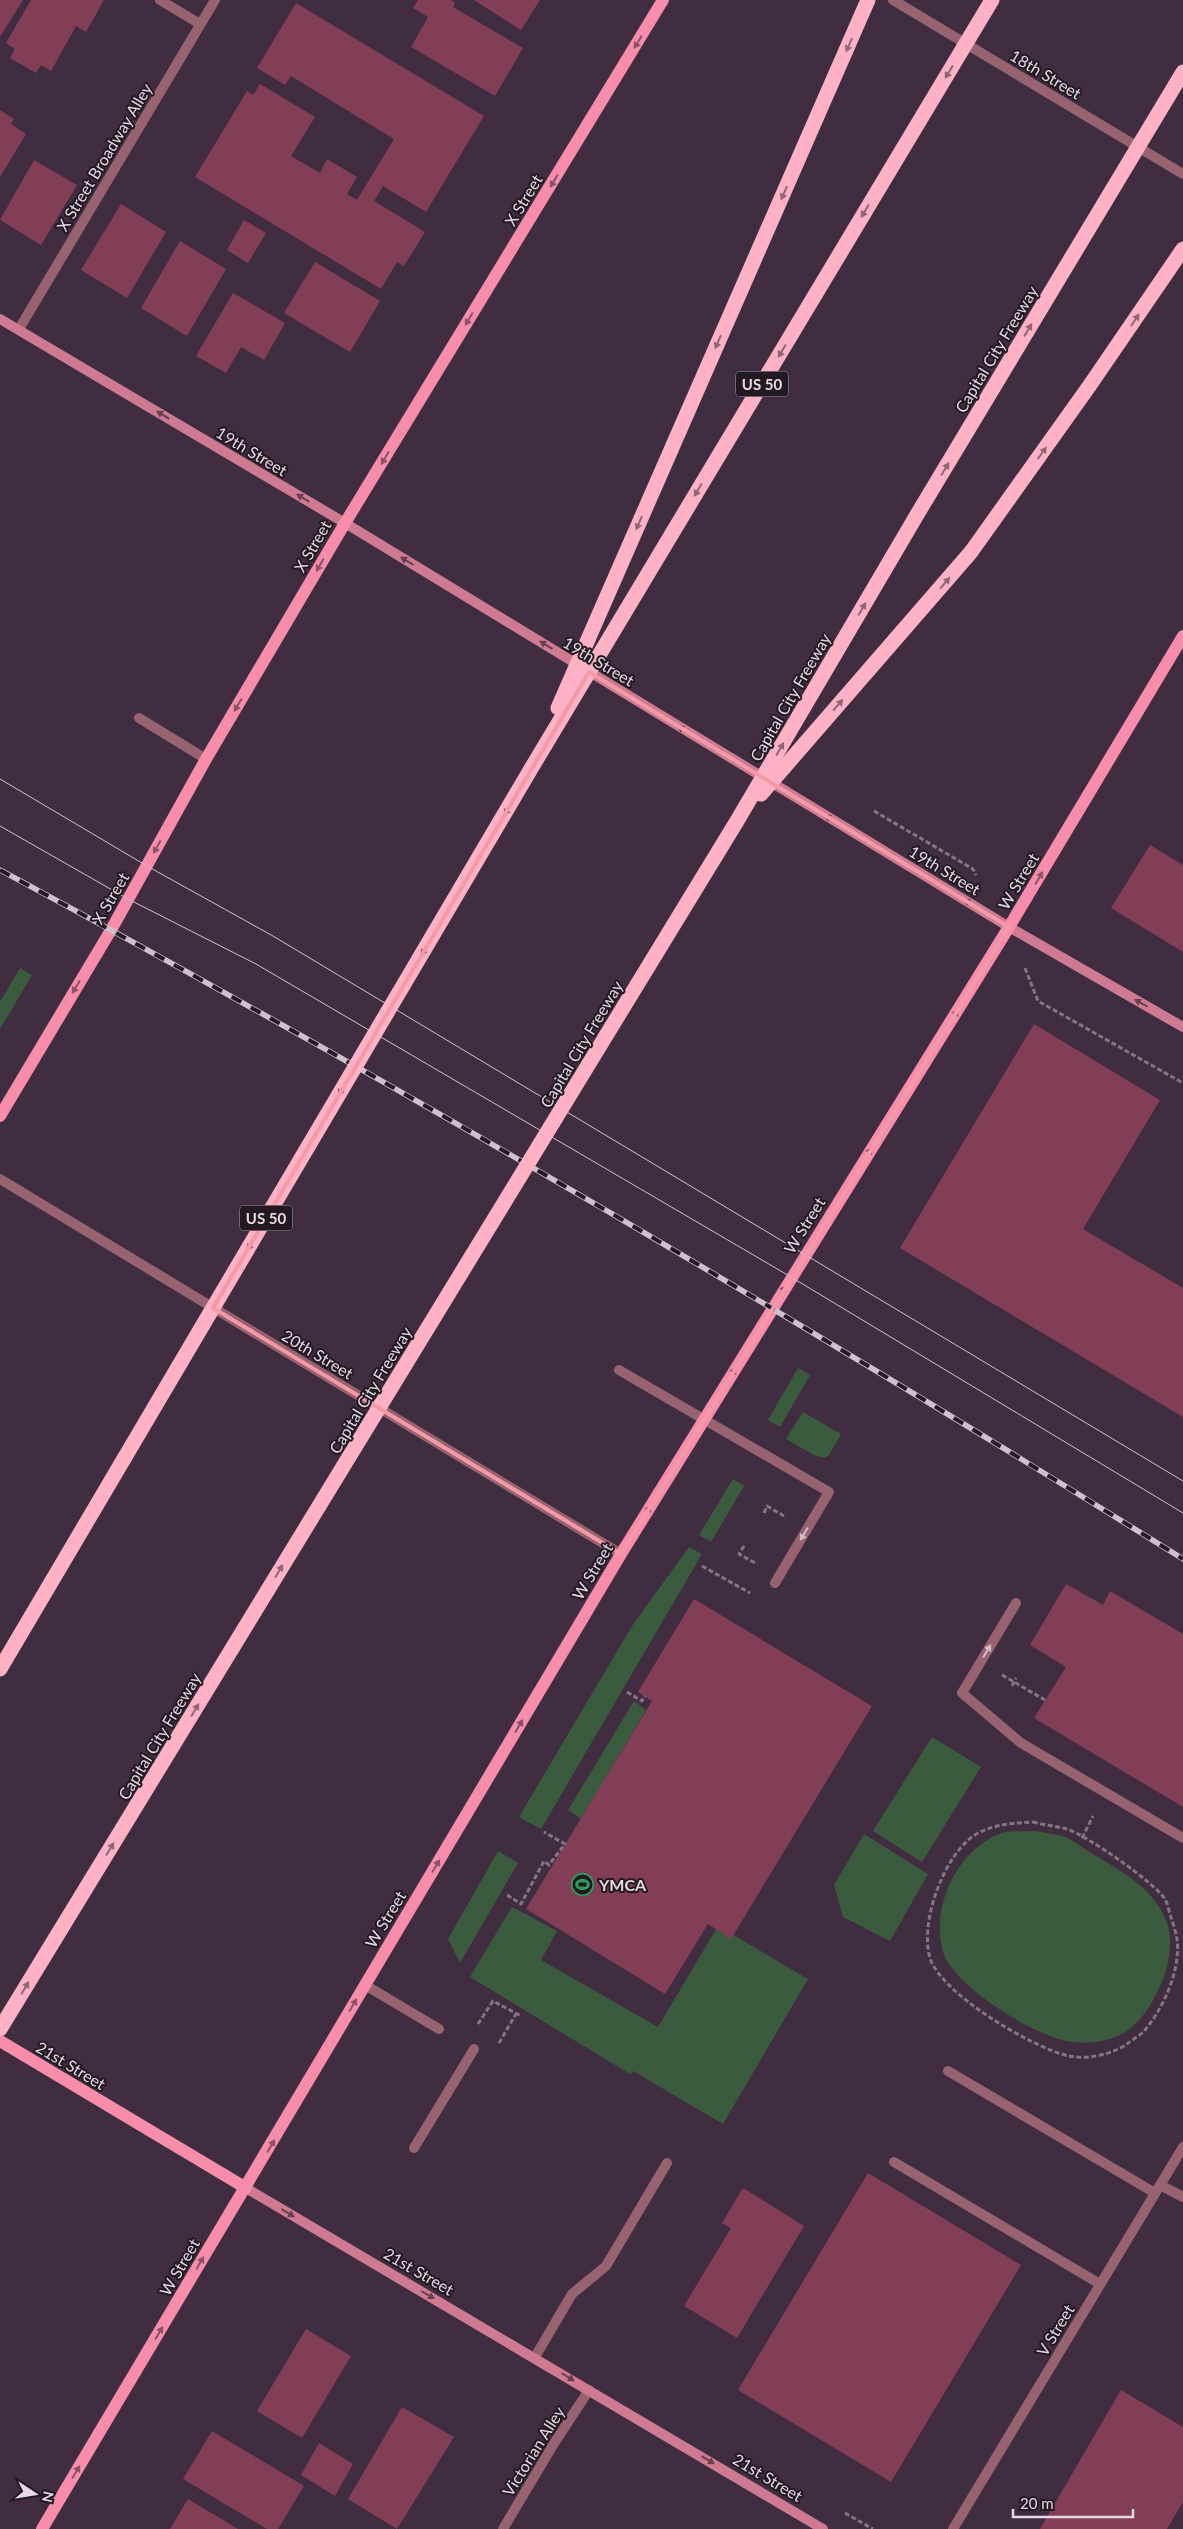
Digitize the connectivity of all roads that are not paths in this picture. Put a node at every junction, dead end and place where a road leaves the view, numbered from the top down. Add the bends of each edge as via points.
1 (160, 0) edge
2 (215, 0) edge
3 (663, 0) edge
4 (868, 0) edge
5 (894, 0) edge
6 (992, 0) edge
7 (200, 24) junction
8 (1183, 72) edge
9 (1183, 174) edge
10 (1183, 249) edge
11 (0, 319) edge
12 (19, 329) junction
13 (345, 523) junction
14 (1183, 636) edge
15 (139, 718) dead end
16 (206, 759) junction
17 (532, 767) junction
18 (737, 821) junction
19 (1009, 927) junction
20 (1183, 1027) edge
21 (0, 1116) edge
22 (0, 1179) edge
23 (619, 1370) dead end
24 (704, 1419) junction
25 (621, 1554) junction
26 (775, 1583) road end
27 (1016, 1603) dead end
28 (0, 1669) edge
29 (1183, 1838) edge
30 (364, 1985) junction
31 (0, 2029) edge
32 (439, 2029) dead end
33 (0, 2041) edge
34 (474, 2049) dead end
35 (948, 2071) dead end
36 (1183, 2147) edge
37 (414, 2148) dead end
38 (894, 2162) dead end
39 (667, 2163) dead end
40 (246, 2188) junction
41 (1158, 2189) junction
42 (1183, 2197) edge
43 (1100, 2284) junction
44 (535, 2357) junction
45 (590, 2390) junction
46 (42, 2529) edge
47 (503, 2529) edge
48 (823, 2529) edge
49 (953, 2529) edge

1 - 7 street
2 - 7 street, X Street Broadway Alley
3 -> 13 main road, X Street
4 -> 17 highway, bridge
5 - 9 street, 18th Street
6 -> 17 highway, US 50, bridge
7 - 12 street, X Street Broadway Alley
18 -> 8 highway, Capital City Freeway, bridge via 918,512
18 -> 10 highway, bridge via 971,552
11 - 12 main road, 19th Street
13 -> 12 main road, 19th Street
13 -> 16 main road, X Street
19 -> 13 main road, 19th Street
19 -> 14 main road, W Street
15 - 16 street
16 -> 21 main road, X Street
17 -> 28 highway, US 50, bridge
31 -> 18 highway, Capital City Freeway, bridge
20 -> 19 main road, 19th Street
24 -> 19 main road, W Street
22 - 25 street, 20th Street
23 - 24 street
25 -> 24 main road, W Street
24 -> 26 street via 828,1492
30 -> 25 main road, W Street
29 -> 27 street via 1021,1743 962,1693
30 - 32 street
40 -> 30 main road, W Street
33 - 40 main road, 21st Street
34 - 37 street
35 - 41 street
36 - 41 street, V Street
38 - 43 street
39 - 44 street via 606,2266 572,2294
40 -> 44 main road, 21st Street
46 -> 40 main road, W Street
41 - 42 street
41 - 43 street, V Street
43 - 49 street, V Street
44 -> 45 main road, 21st Street
45 - 47 street, Victorian Alley
45 -> 48 main road, 21st Street

